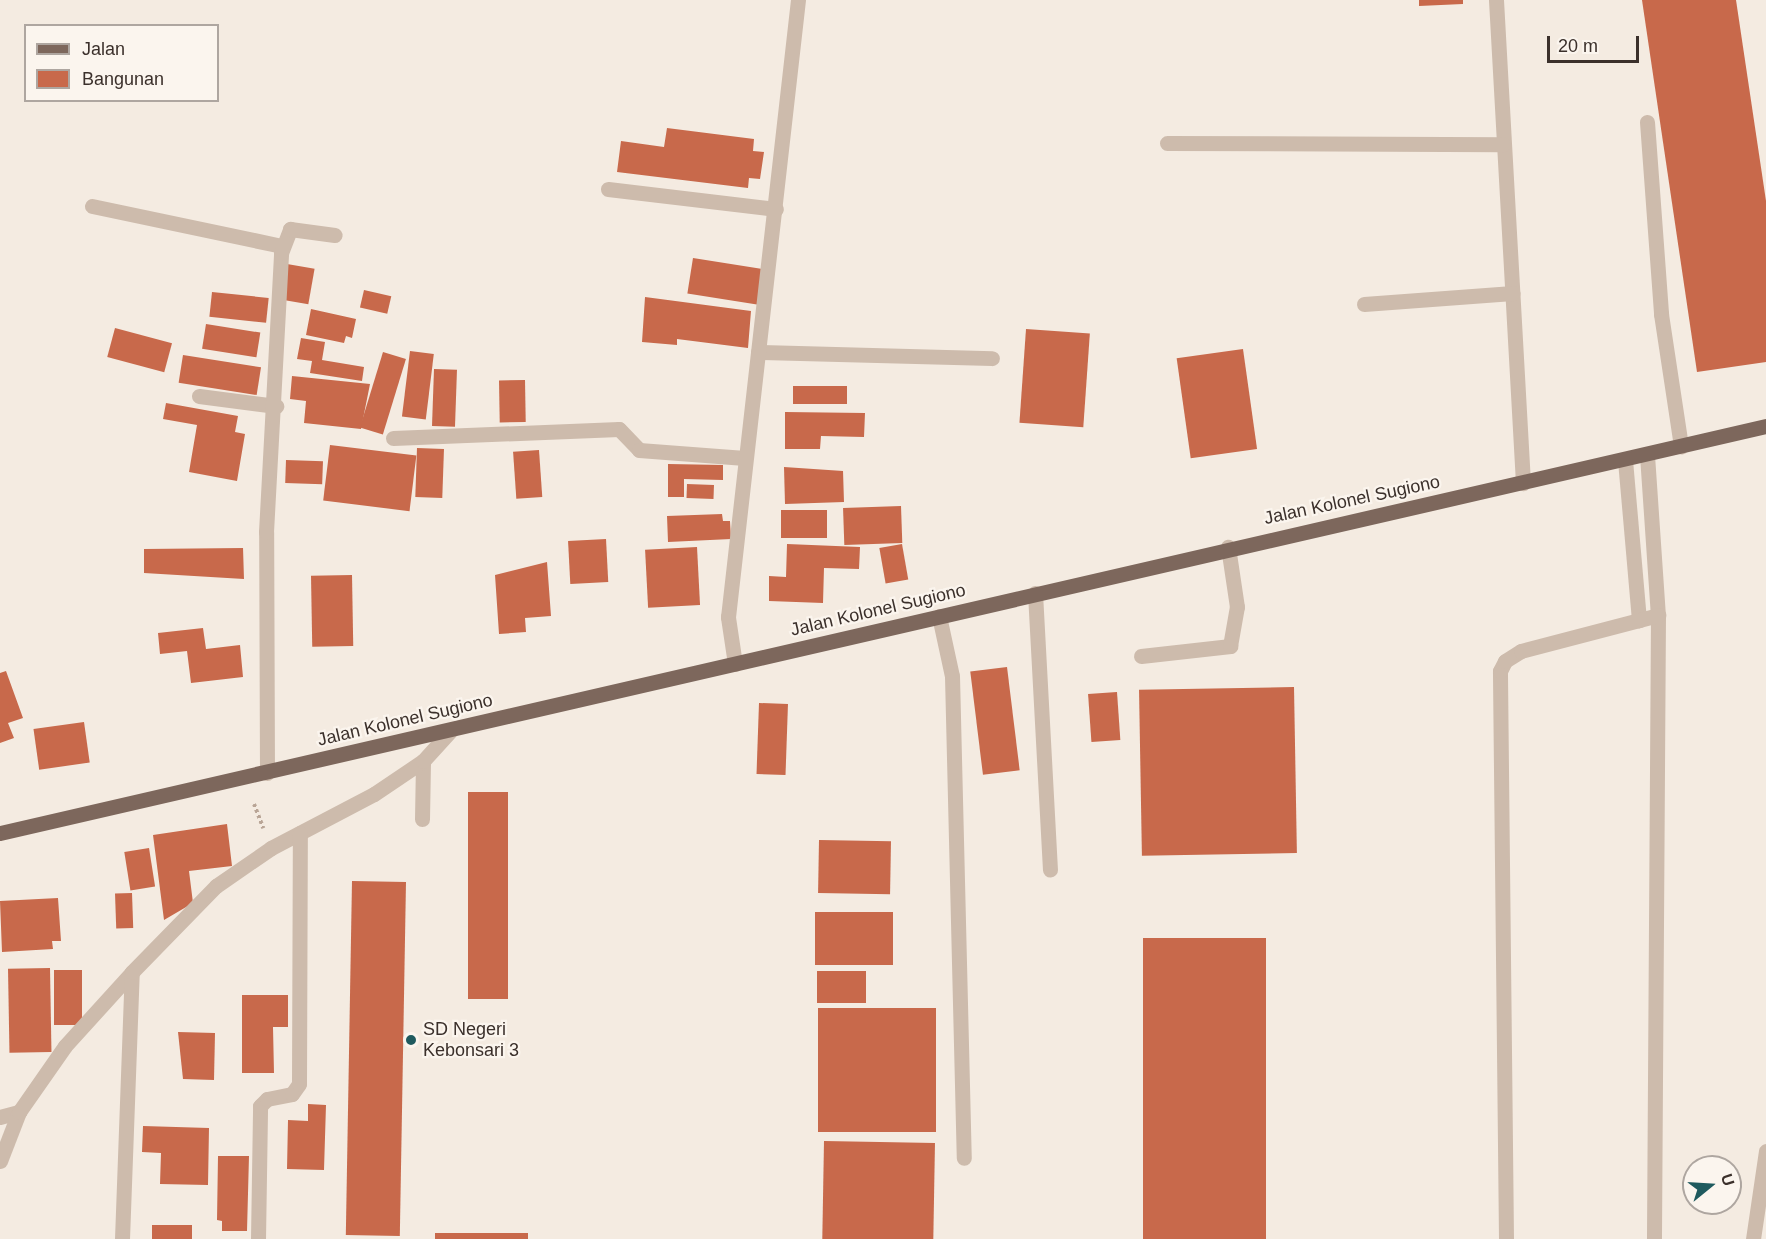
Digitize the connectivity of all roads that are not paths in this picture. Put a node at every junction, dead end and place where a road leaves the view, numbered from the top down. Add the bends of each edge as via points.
1 (798, 0) edge
2 (1496, 0) edge
3 (1647, 122) dead end
4 (1167, 143) dead end
5 (1503, 144) junction
6 (608, 189) dead end
7 (92, 206) dead end
8 (776, 208) junction
9 (335, 235) dead end
10 (282, 246) junction
11 (1513, 293) junction
12 (1364, 304) dead end
13 (758, 352) junction
14 (992, 358) dead end
15 (199, 396) dead end
16 (276, 406) junction
17 (1766, 426) edge
18 (393, 438) dead end
19 (1681, 447) junction
20 (1647, 455) junction
21 (745, 458) junction
22 (1625, 460) junction
23 (1523, 483) junction
24 (1228, 547) junction
25 (1035, 593) junction
26 (1658, 615) junction
27 (939, 616) junction
28 (1639, 620) junction
29 (1141, 656) dead end
30 (735, 664) junction
31 (452, 729) junction
32 (423, 761) junction
33 (267, 773) junction
34 (422, 819) dead end
35 (0, 833) edge
36 (300, 833) junction
37 (1050, 870) dead end
38 (132, 972) junction
39 (20, 1112) junction
40 (0, 1117) edge
41 (1766, 1151) edge
42 (964, 1158) dead end
43 (0, 1161) edge
44 (122, 1239) edge
45 (258, 1239) edge
46 (1506, 1239) edge
47 (1654, 1239) edge
48 (1753, 1239) edge

1 - 8 street
2 - 5 street
3 - 19 street via 1661,314
4 - 5 street
5 - 11 street
6 - 8 street
7 - 10 street
8 - 13 street
9 - 10 street via 290,229
10 - 16 street
11 - 12 street
11 - 23 street
13 - 14 street
13 - 21 street
15 - 16 street
16 - 33 street via 266,532
17 - 19 main road, Jalan Kolonel Sugiono
18 - 21 street via 619,429 639,450
19 - 20 main road, Jalan Kolonel Sugiono
20 - 22 main road, Jalan Kolonel Sugiono
20 - 26 street
21 - 30 street via 728,617
22 - 23 main road, Jalan Kolonel Sugiono
22 - 28 street
23 - 24 main road, Jalan Kolonel Sugiono
24 - 25 main road, Jalan Kolonel Sugiono
24 - 29 street via 1237,607 1230,646
25 - 27 main road, Jalan Kolonel Sugiono
25 - 37 street
26 - 28 street
26 - 47 street
27 - 30 main road, Jalan Kolonel Sugiono
27 - 42 street via 951,676
28 - 46 street via 1521,651 1505,661 1500,671
30 - 31 main road, Jalan Kolonel Sugiono
31 - 32 street
31 - 33 main road, Jalan Kolonel Sugiono
32 - 34 street
32 - 36 street
33 - 35 main road, Jalan Kolonel Sugiono
36 - 38 street via 216,886
36 - 45 street via 299,1084 292,1094 267,1099 260,1106
38 - 39 street via 65,1046
38 - 44 street
39 - 40 street
39 - 43 street
41 - 48 street

